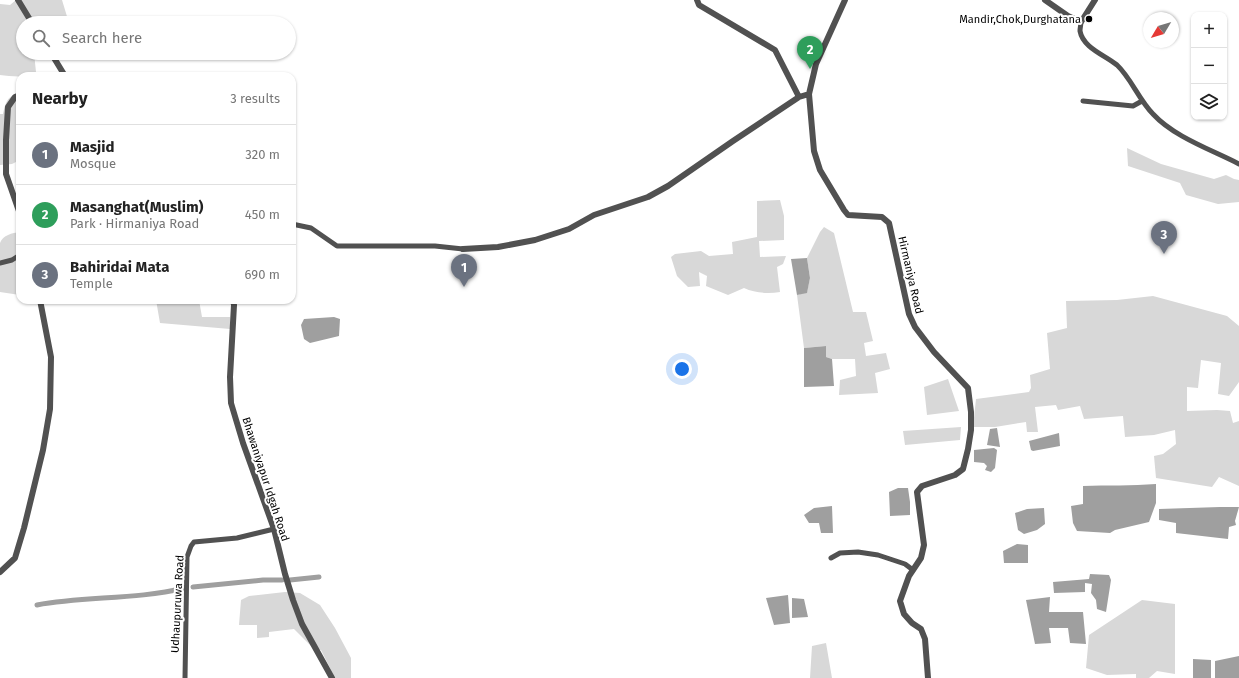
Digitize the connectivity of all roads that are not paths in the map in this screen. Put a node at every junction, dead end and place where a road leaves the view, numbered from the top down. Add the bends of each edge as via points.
1 (18, 0) edge
2 (697, 0) edge
3 (845, 0) edge
4 (1046, 0) edge
5 (1095, 0) edge
6 (28, 16) edge
7 (1081, 22) junction
8 (55, 60) edge
9 (63, 72) edge
10 (809, 94) junction
11 (16, 97) edge
12 (799, 97) junction
13 (1083, 101) dead end
14 (1142, 101) junction
15 (1239, 164) edge
16 (16, 203) edge
17 (296, 225) edge
18 (463, 248) joint
19 (16, 258) edge
20 (0, 263) edge
21 (41, 304) edge
22 (234, 304) edge
23 (274, 530) junction
24 (831, 558) dead end
25 (913, 570) junction
26 (0, 572) edge
27 (185, 678) edge
28 (332, 678) edge
29 (928, 678) edge

1 - 6 street
2 - 12 street via 699,5 775,50
3 - 10 street, Hirmaniya Road via 816,64
4 - 7 street
5 - 7 street
7 - 14 street via 1080,31 1086,43 1118,66
8 - 9 street
10 - 12 street
10 - 25 street, Hirmaniya Road via 814,151 820,170 848,215 882,217 889,223 909,314 915,327 934,352 968,388 971,430 962,469 922,486 917,492 924,544 921,558
11 - 16 street via 8,107 6,116 6,174
12 - 18 street via 648,197 594,215 569,229 536,240 498,247
13 - 14 street via 1134,106
14 - 15 street via 1154,116 1187,140
17 - 18 street via 311,228 337,246
19 - 20 street
21 - 26 street via 51,357 50,410 44,450 15,558
22 - 23 street, Bhawaniyapur Idgah Road via 230,403
23 - 27 street, Udhaupuruwa Road via 237,538 201,540 191,546 187,557
23 - 28 street, Bhawaniyapur Idgah Road via 285,574 302,624
24 - 25 street via 840,553 878,554 905,564
25 - 29 street, Hirmaniya Road via 900,601 904,614 921,629 925,639

